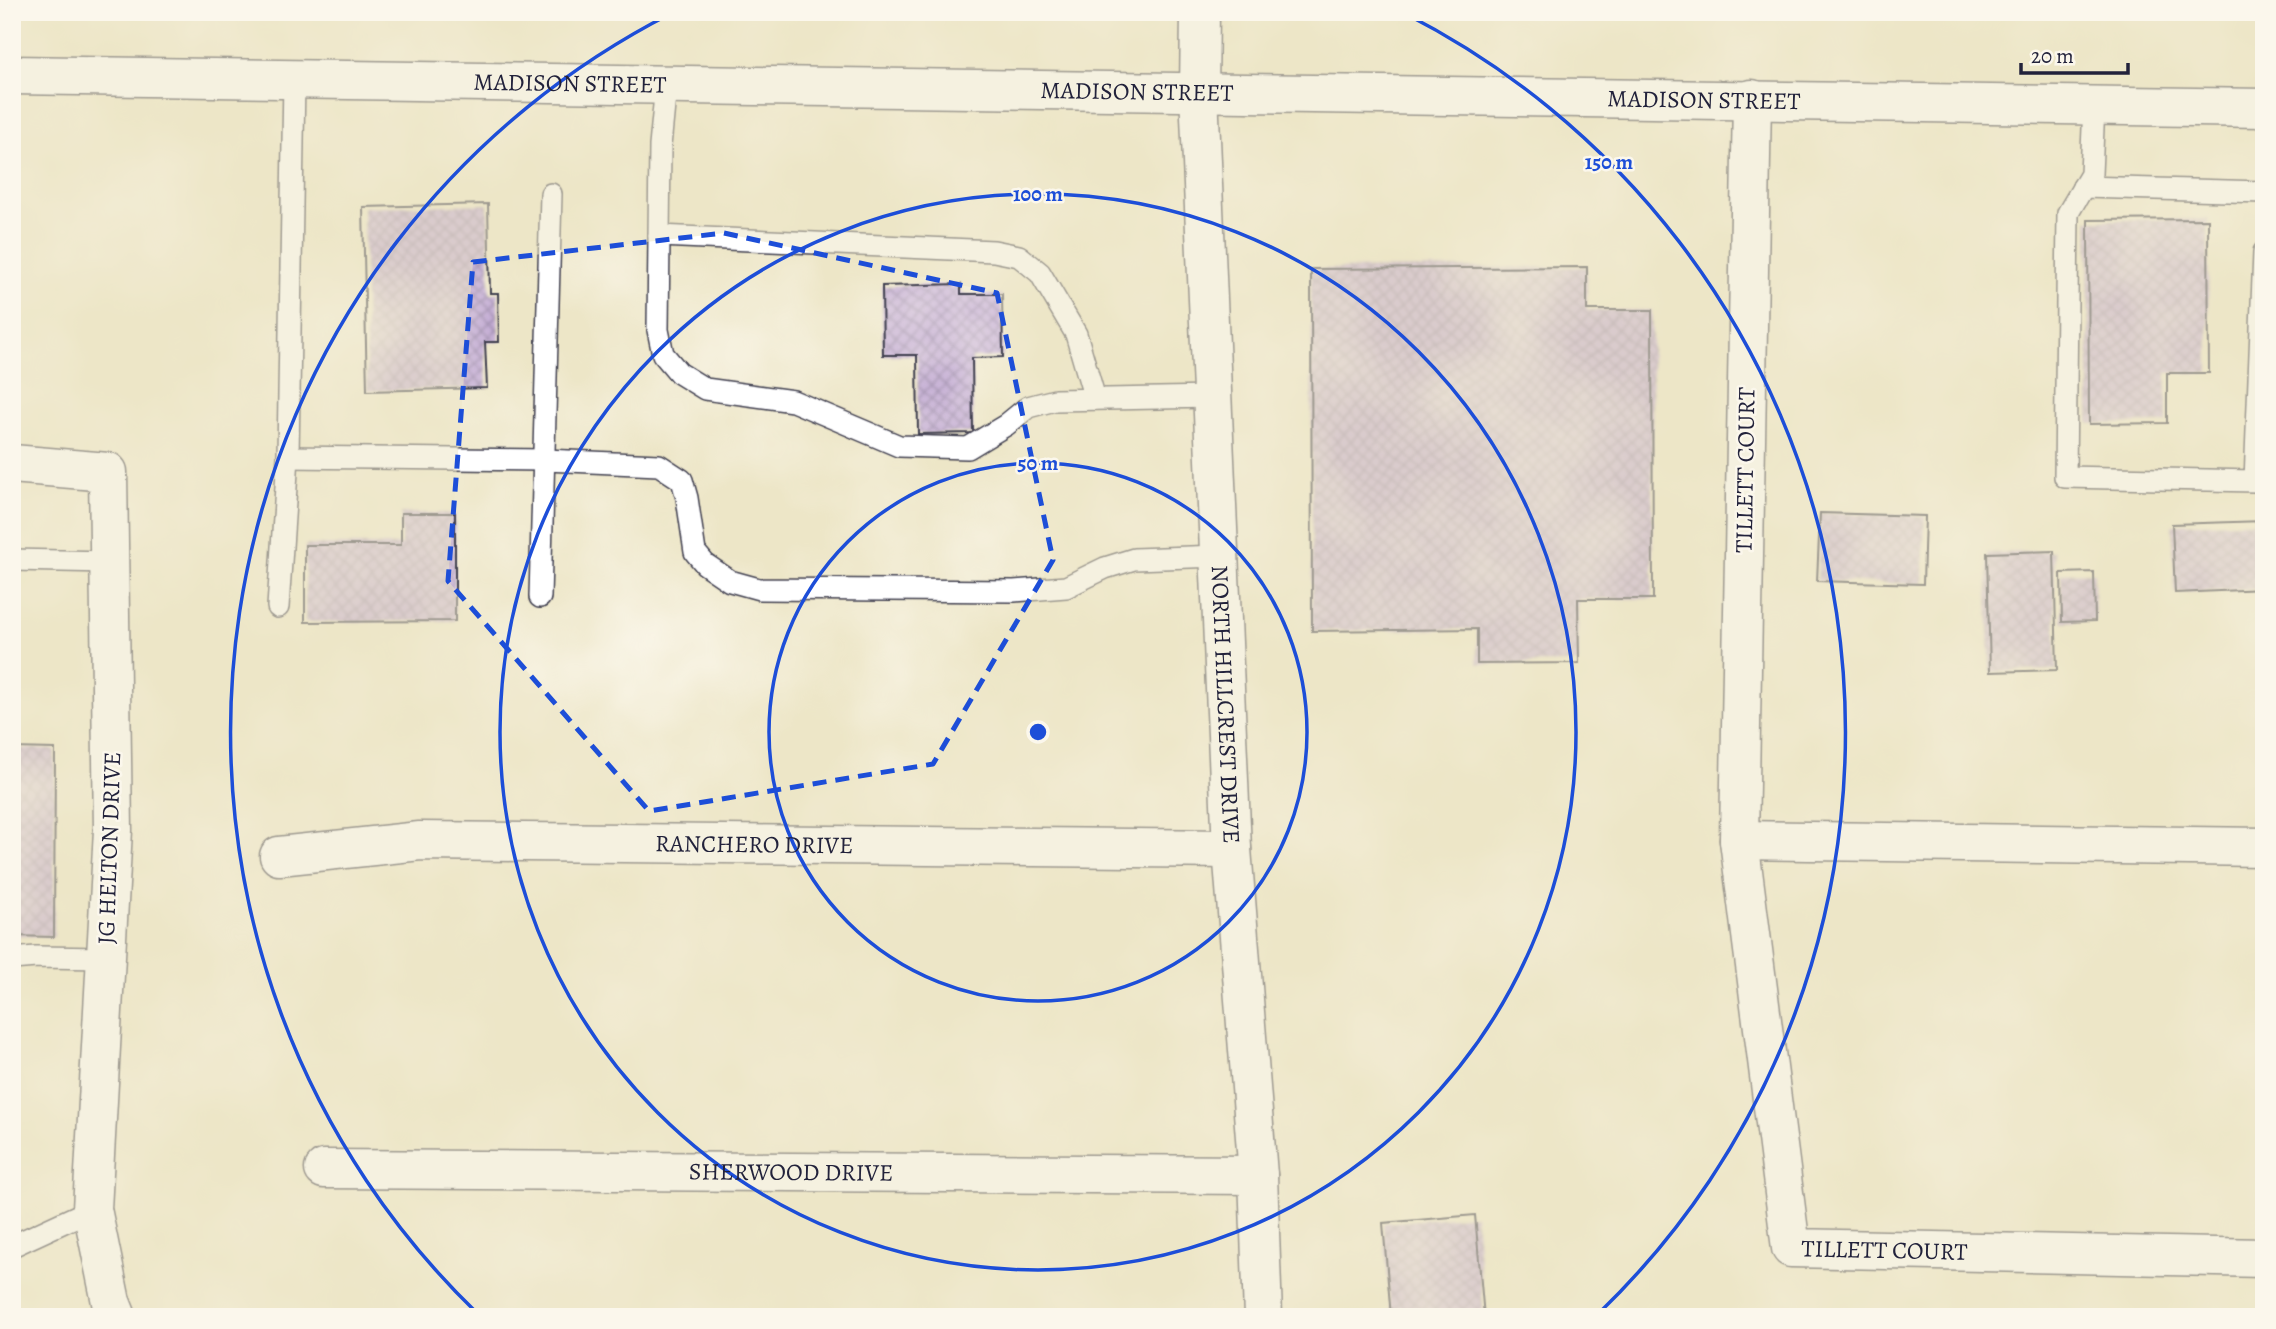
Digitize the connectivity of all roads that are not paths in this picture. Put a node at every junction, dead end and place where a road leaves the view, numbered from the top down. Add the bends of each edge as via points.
1 (1200, 12) edge
2 (12, 75) edge
3 (294, 79) junction
4 (666, 85) junction
5 (1199, 93) junction
6 (1752, 99) junction
7 (2094, 105) junction
8 (2264, 108) edge
9 (2083, 187) junction
10 (2264, 192) edge
11 (551, 194) dead end
12 (659, 236) junction
13 (2264, 252) edge
14 (1212, 397) junction
15 (1095, 399) junction
16 (288, 457) junction
17 (545, 460) junction
18 (12, 464) edge
19 (1219, 556) junction
20 (12, 560) edge
21 (109, 562) junction
22 (540, 597) dead end
23 (278, 607) dead end
24 (1739, 840) junction
25 (2264, 847) edge
26 (1232, 849) junction
27 (279, 856) dead end
28 (106, 958) junction
29 (12, 959) edge
30 (324, 1169) dead end
31 (1258, 1175) junction
32 (92, 1209) junction
33 (12, 1246) edge
34 (2264, 1258) edge
35 (117, 1317) edge
36 (1263, 1317) edge

1 - 5 street, NORTH HILLCREST DRIVE
2 - 3 street, MADISON STREET
3 - 4 street, MADISON STREET
3 - 16 lane
4 - 5 street, MADISON STREET
4 - 12 lane
5 - 6 street, MADISON STREET
5 - 14 street, NORTH HILLCREST DRIVE
6 - 7 street, MADISON STREET
6 - 24 street, TILLETT COURT
7 - 8 street, MADISON STREET
7 - 9 lane via 2091,174
9 - 10 lane
9 - 13 lane via 2068,213 2066,477 2255,481
11 - 17 lane
12 - 15 lane via 994,251 1019,256 1040,273 1076,334
12 - 15 lane via 658,330 663,354 679,373 705,389 793,401 899,446 968,449 1028,407 1055,400
14 - 15 lane
14 - 19 street, NORTH HILLCREST DRIVE
16 - 17 lane
16 - 23 lane
17 - 19 lane via 660,465 682,480 695,552 730,581 759,589 1014,591 1066,587 1134,559
17 - 22 lane
18 - 21 street, JG HELTON DRIVE via 108,472
19 - 26 street, NORTH HILLCREST DRIVE
20 - 21 lane
21 - 28 street, JG HELTON DRIVE via 113,830
24 - 25 street
24 - 34 street, TILLETT COURT via 1791,1248
26 - 27 street, RANCHERO DRIVE via 420,841
26 - 31 street, NORTH HILLCREST DRIVE
28 - 29 lane
28 - 32 street, JG HELTON DRIVE
30 - 31 street, SHERWOOD DRIVE
31 - 36 street, NORTH HILLCREST DRIVE
32 - 33 lane
32 - 35 street, JG HELTON DRIVE

